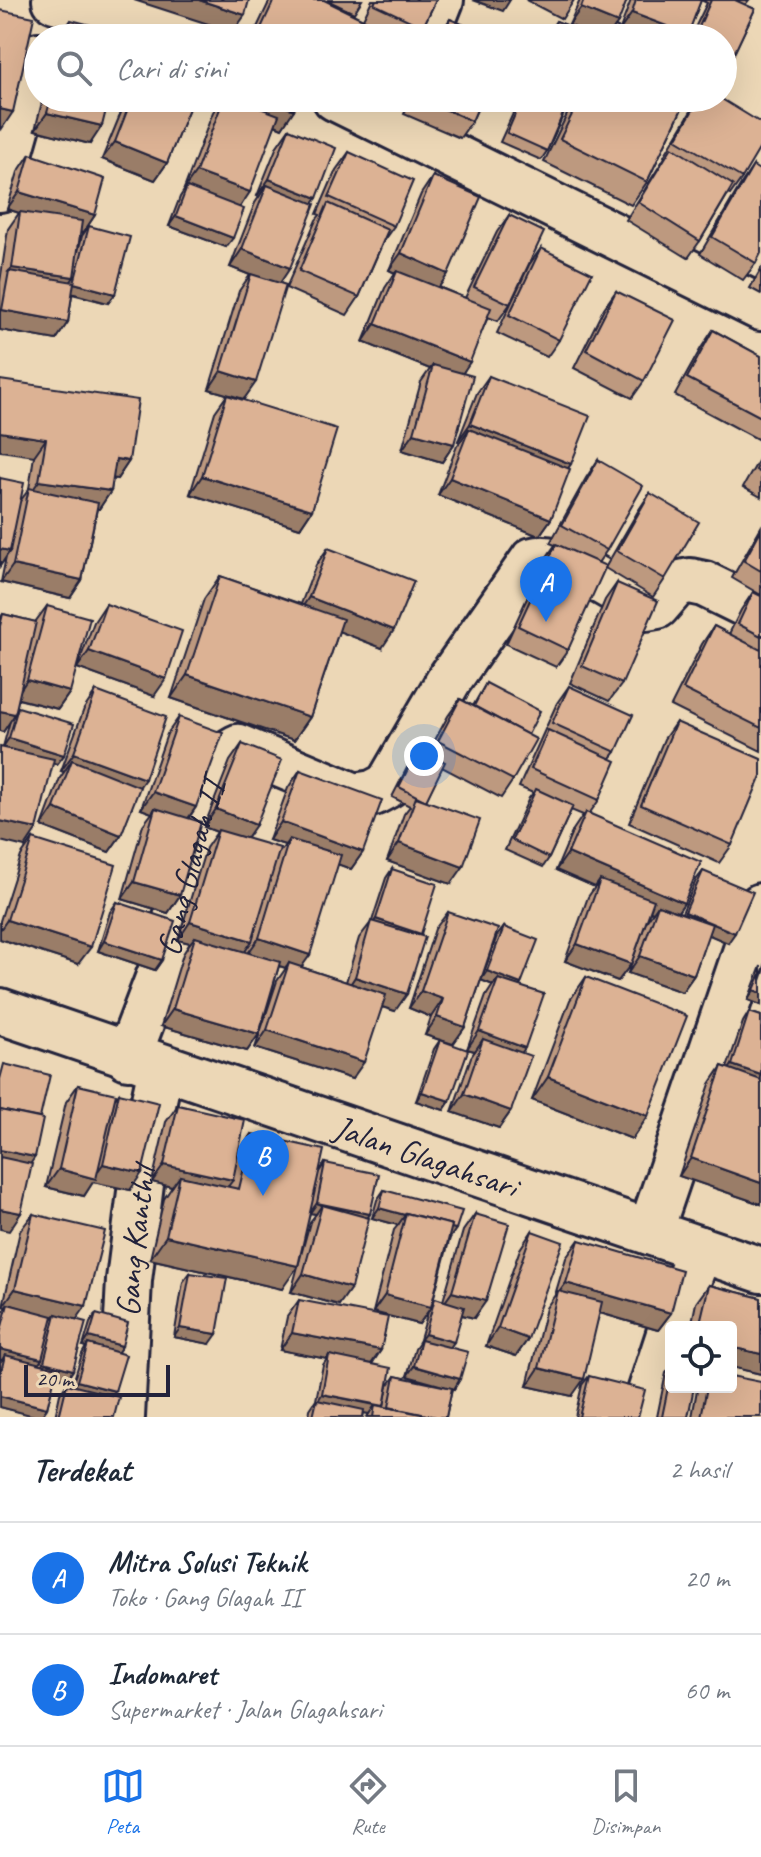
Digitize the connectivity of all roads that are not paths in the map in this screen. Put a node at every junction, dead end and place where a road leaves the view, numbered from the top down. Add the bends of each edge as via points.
1 (54, 0) edge
2 (246, 0) edge
3 (441, 0) edge
4 (47, 24) edge
5 (139, 24) edge
6 (238, 24) edge
7 (432, 24) edge
8 (24, 104) edge
9 (399, 112) edge
10 (0, 189) edge
11 (761, 308) edge
12 (761, 612) edge
13 (761, 906) edge
14 (0, 1011) edge
15 (144, 1062) junction
16 (650, 1232) junction
17 (700, 1249) junction
18 (761, 1270) edge
19 (673, 1321) edge
20 (665, 1346) edge
21 (122, 1417) edge
22 (642, 1417) edge

1 - 4 street
1 - 5 street
2 - 6 street
3 - 7 street
8 - 10 street
9 - 11 street
12 - 15 street, Gang Glagah II via 690,581 676,584 657,606 646,608 543,556 533,560 449,680 388,785 355,796 238,747 230,750 221,757 200,821
13 - 16 street
14 - 15 street, Jalan Glagahsari
15 - 16 street, Jalan Glagahsari
15 - 21 street, Gang Kanthil via 148,1128 129,1280
16 - 17 street, Jalan Glagahsari
17 - 18 street, Jalan Glagahsari
17 - 19 street
20 - 22 street

